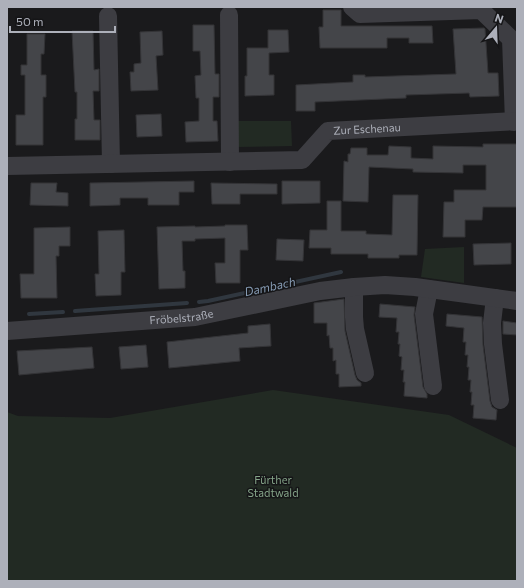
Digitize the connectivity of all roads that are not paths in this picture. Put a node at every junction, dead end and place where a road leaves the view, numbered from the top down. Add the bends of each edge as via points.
1 (352, 7) edge
2 (481, 9) edge
3 (229, 15) dead end
4 (108, 16) dead end
5 (516, 121) edge
6 (230, 162) junction
7 (111, 164) junction
8 (7, 166) edge
9 (354, 287) junction
10 (429, 289) junction
11 (495, 298) junction
12 (517, 301) edge
13 (7, 330) edge
14 (365, 373) dead end
15 (433, 386) dead end
16 (500, 400) dead end

1 - 2 street via 360,14
2 - 5 street via 511,39
3 - 6 street
4 - 7 street
5 - 6 street, Zur Eschenau via 328,131 302,160
6 - 7 street, Zur Eschenau
7 - 8 street, Zur Eschenau
9 - 10 street, Fröbelstraße via 385,285
9 - 13 street, Fröbelstraße via 320,291 195,317
9 - 14 street via 355,329
10 - 11 street, Fröbelstraße
10 - 15 street via 424,314
11 - 12 street, Fröbelstraße
11 - 16 street via 493,344

